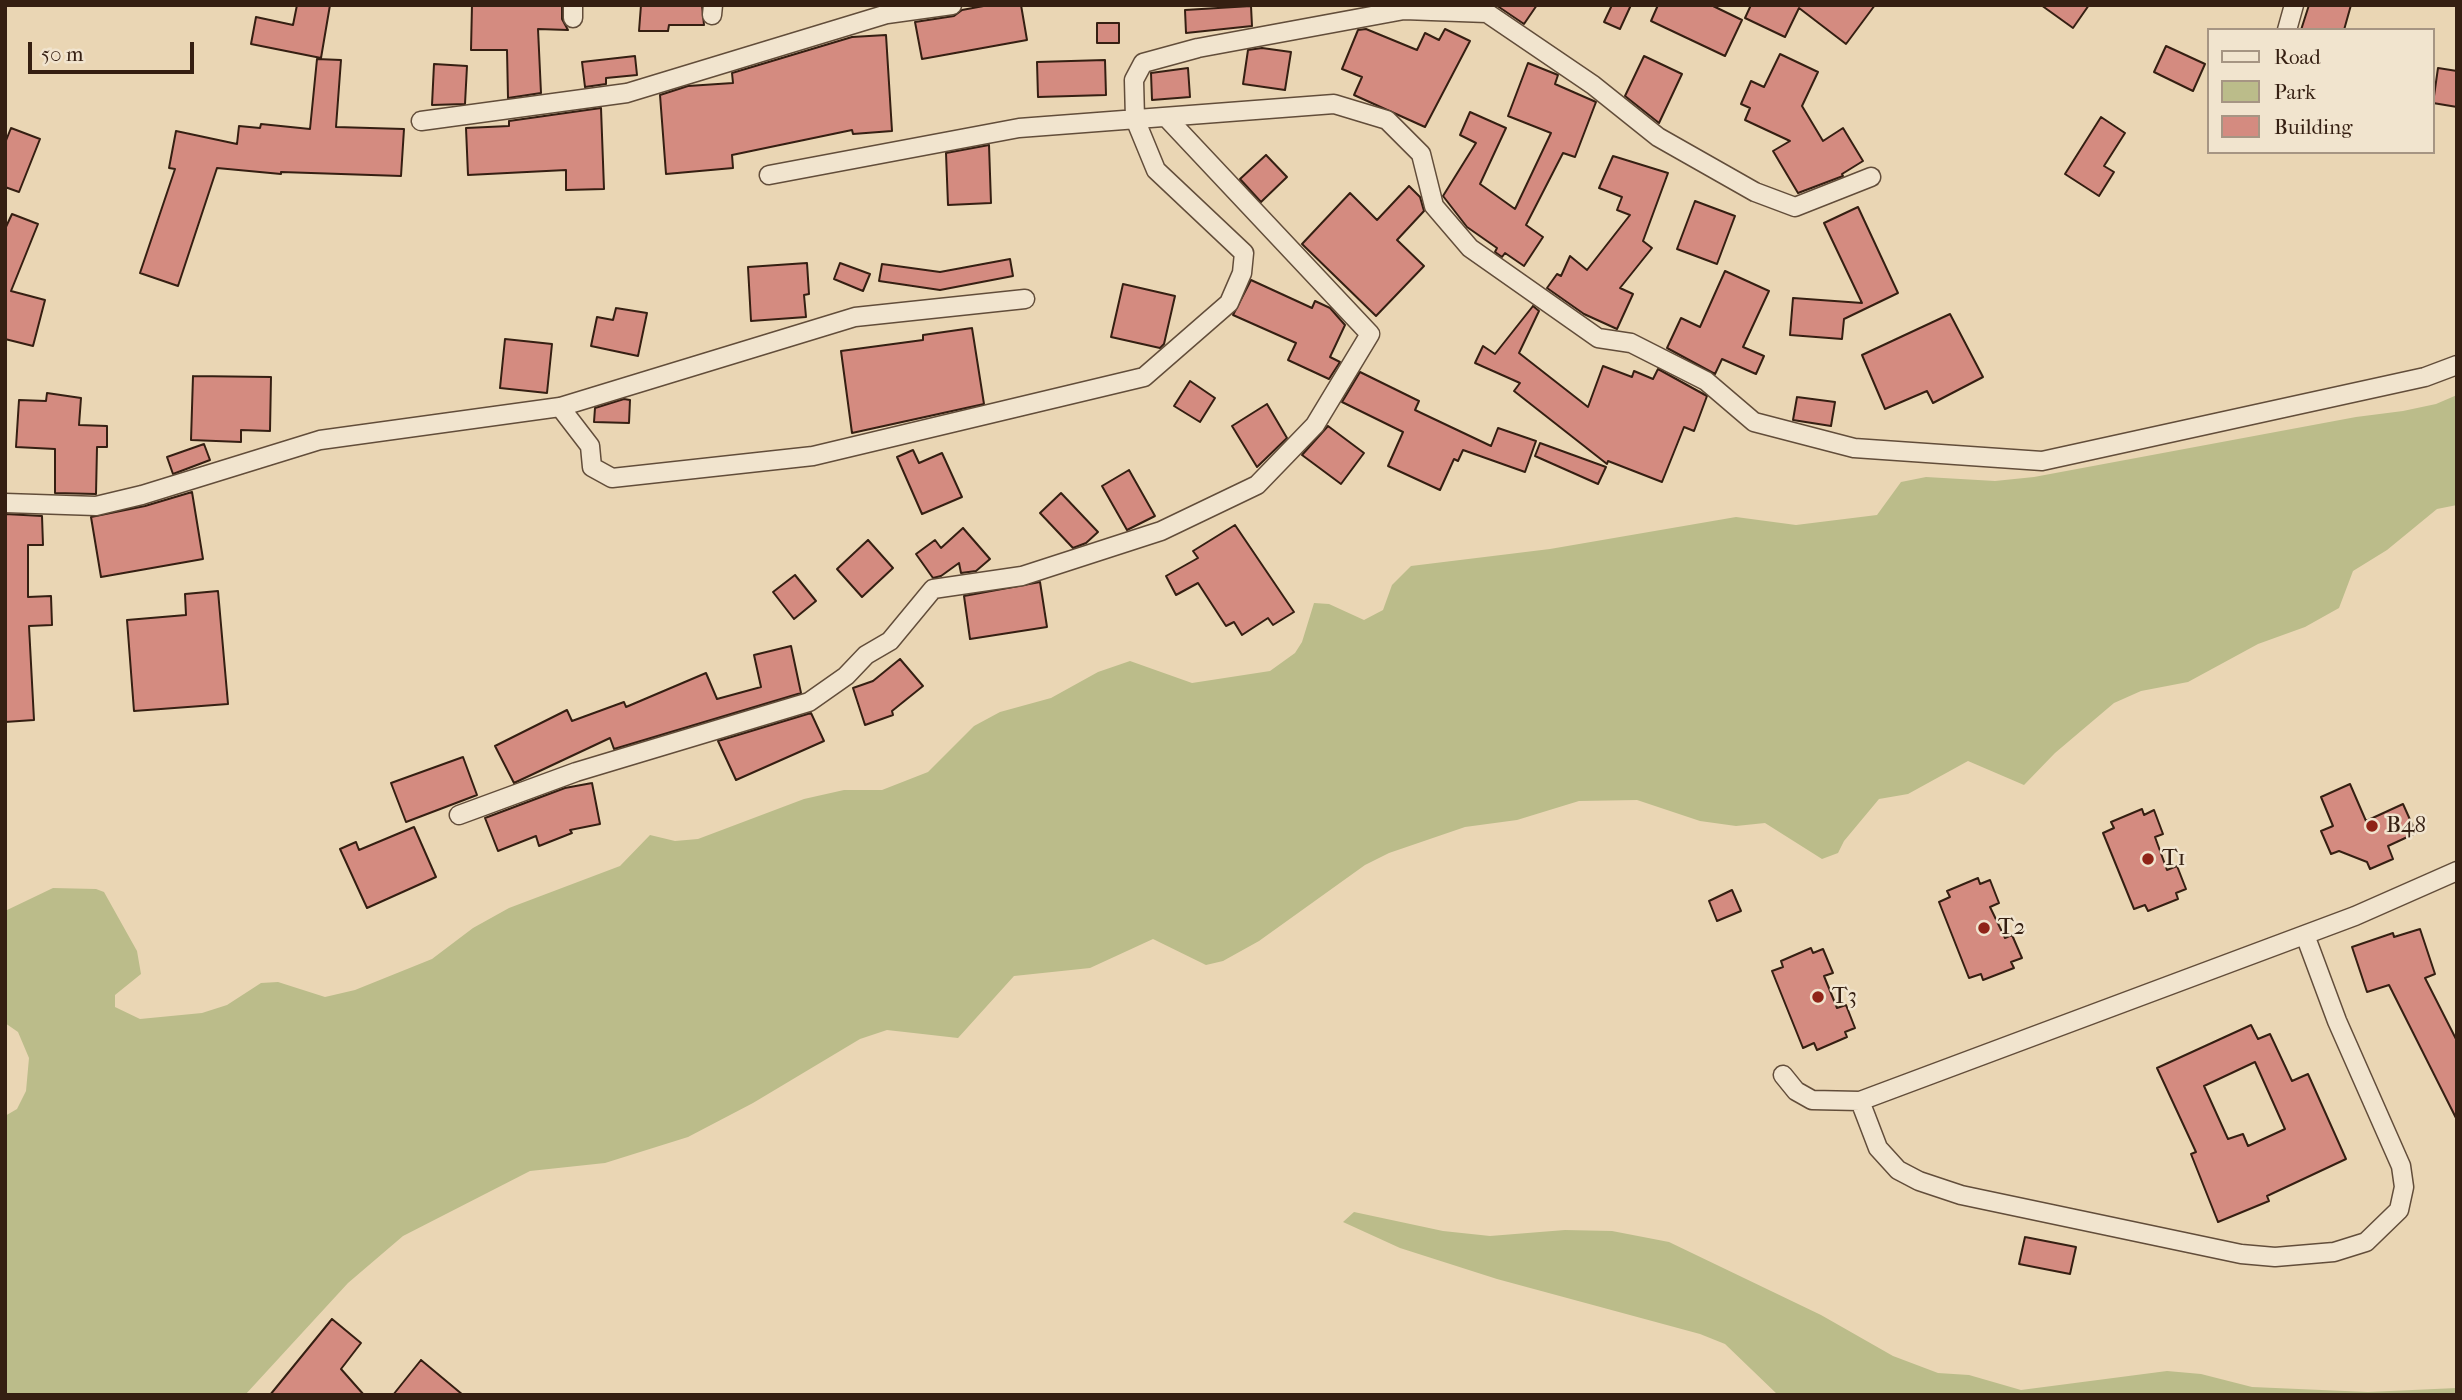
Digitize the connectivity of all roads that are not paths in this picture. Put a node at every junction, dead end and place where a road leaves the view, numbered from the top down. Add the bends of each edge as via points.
1 (952, 5) edge
2 (2294, 5) edge
3 (1481, 9) edge
4 (2288, 28) edge
5 (1167, 117) junction
6 (1135, 119) junction
7 (421, 121) dead end
8 (769, 175) dead end
9 (1871, 177) dead end
10 (1025, 299) dead end
11 (2457, 365) edge
12 (560, 408) junction
13 (5, 503) edge
14 (459, 815) dead end
15 (2457, 871) edge
16 (2305, 935) junction
17 (1783, 1075) dead end
18 (1860, 1101) junction

1 - 7 street via 887,14 627,93
2 - 4 street
3 - 6 street via 1404,10 1143,62 1135,80
3 - 9 street via 1593,85 1658,137 1755,192 1795,207
5 - 6 street
5 - 11 street via 1335,104 1387,120 1420,154 1434,206 1470,248 1598,338 1631,343 1706,381 1754,422 1854,449 2042,461 2425,377
5 - 14 street via 1370,334 1315,425 1257,485 1161,531 1022,576 933,589 890,641 809,702 576,772
6 - 8 street via 1019,128
6 - 12 street via 1156,170 1244,253 1242,273 1229,303 1144,377 813,456 612,478 592,467 590,446
10 - 12 street via 855,317
12 - 13 street via 320,440 96,506
15 - 16 street
16 - 18 street
16 - 18 street via 2401,1166 2404,1187 2399,1210 2365,1242 2334,1252 2275,1257 2241,1254 1961,1195 1898,1170 1878,1148
17 - 18 street via 1796,1091 1812,1100

